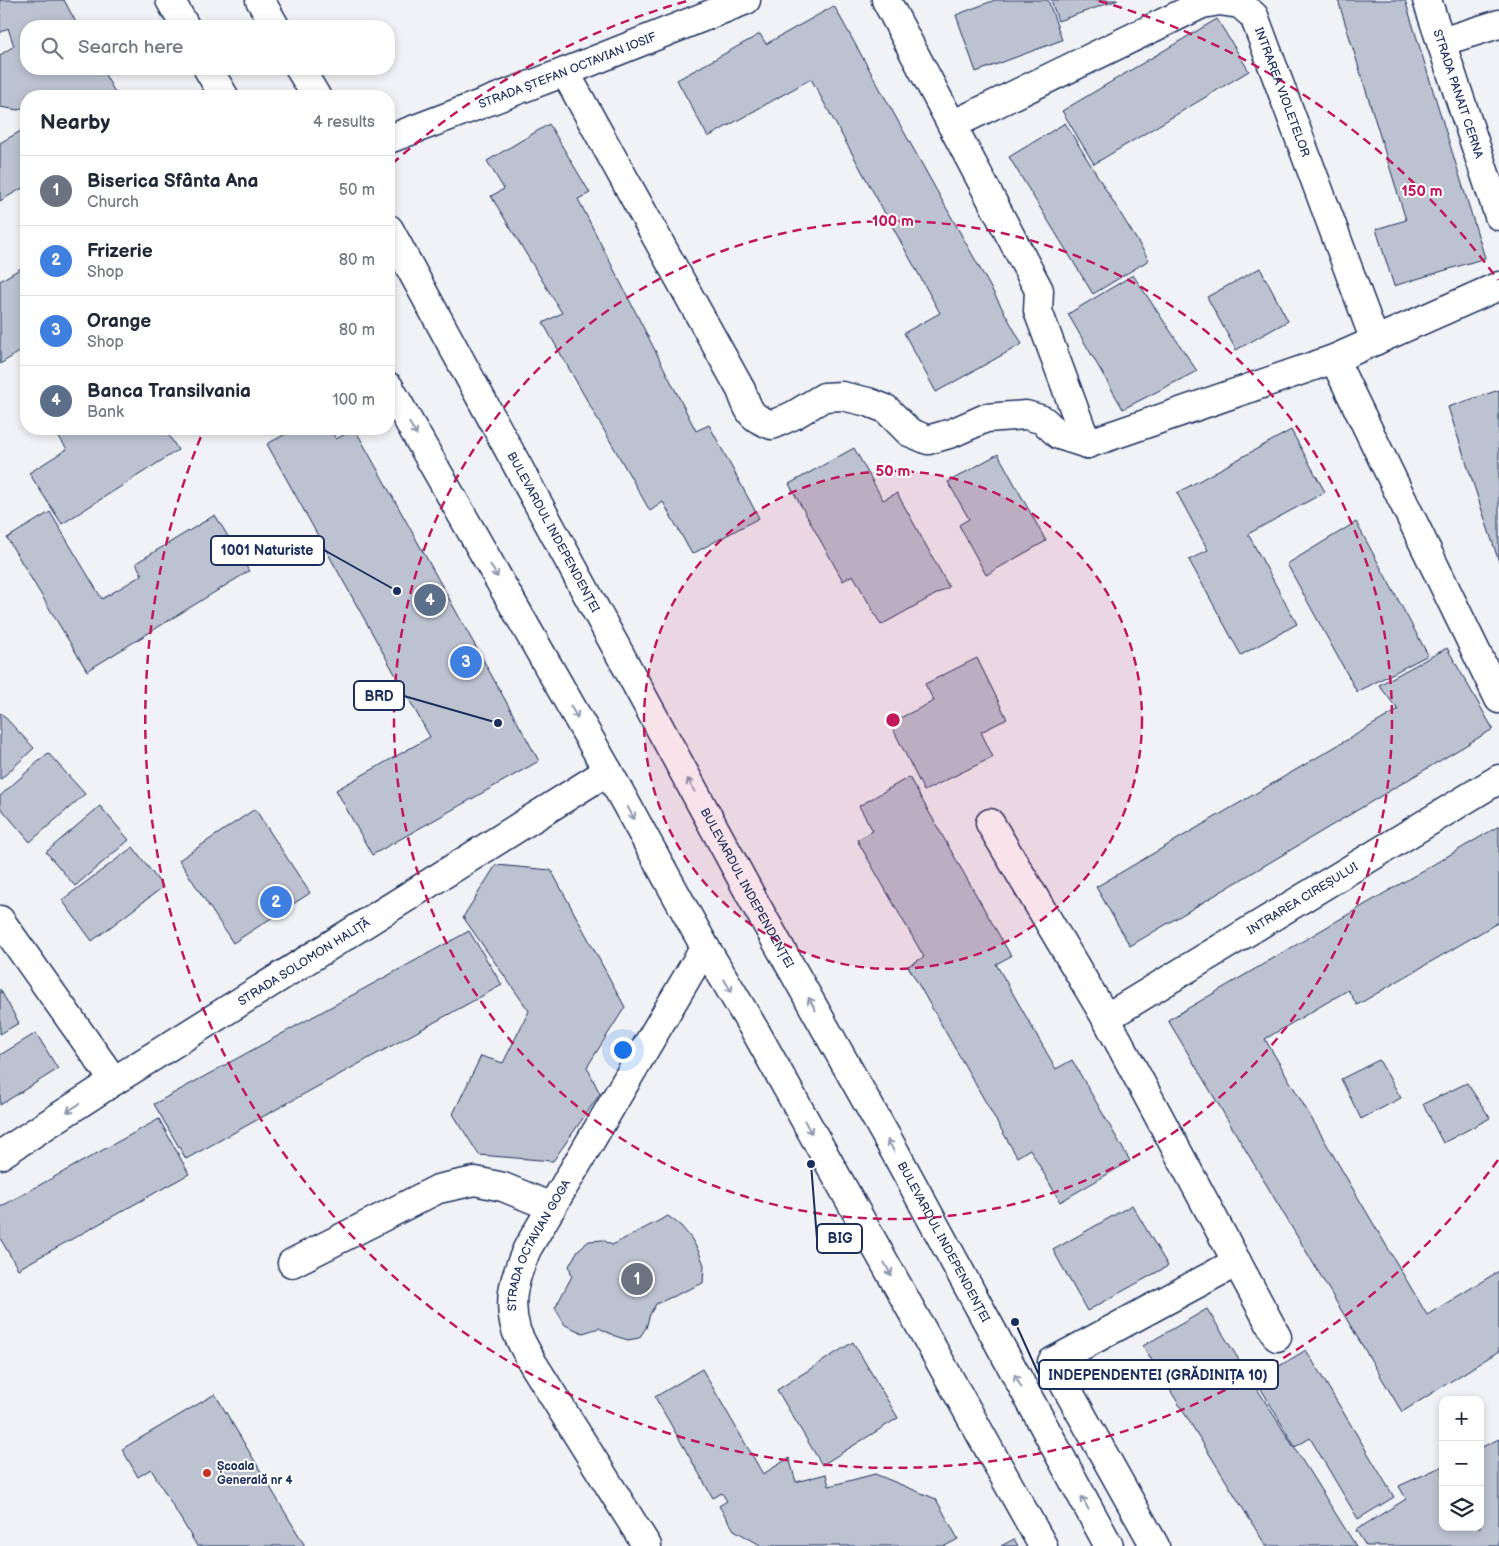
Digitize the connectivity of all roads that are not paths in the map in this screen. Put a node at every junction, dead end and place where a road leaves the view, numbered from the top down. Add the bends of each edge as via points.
1 (170, 0) edge
2 (260, 0) edge
3 (746, 0) edge
4 (886, 0) edge
5 (1427, 0) edge
6 (182, 20) edge
7 (272, 20) edge
8 (1499, 24) edge
9 (1441, 42) junction
10 (565, 72) junction
11 (212, 75) edge
12 (304, 75) edge
13 (220, 90) edge
14 (312, 90) edge
15 (952, 125) junction
16 (395, 137) edge
17 (1499, 216) edge
18 (395, 240) edge
19 (1499, 286) edge
20 (1375, 341) junction
21 (1334, 359) junction
22 (395, 398) edge
23 (1088, 444) junction
24 (1499, 699) edge
25 (608, 771) junction
26 (1499, 779) edge
27 (990, 823) dead end
28 (0, 920) edge
29 (705, 947) junction
30 (1106, 1018) junction
31 (114, 1081) junction
32 (0, 1155) edge
33 (552, 1207) junction
34 (1237, 1262) junction
35 (292, 1263) dead end
36 (1277, 1337) dead end
37 (647, 1546) edge
38 (1043, 1546) edge
39 (1108, 1546) edge
40 (1154, 1546) edge

1 - 6 street
2 - 7 street
3 - 10 street, STRADA ȘTEFAN OCTAVIAN IOSIF
4 - 15 street
5 - 9 street, STRADA PANAIT CERNA
8 - 9 street
9 - 17 street, STRADA PANAIT CERNA
10 - 16 street, STRADA ȘTEFAN OCTAVIAN IOSIF
10 - 23 street via 757,420 772,425 794,416 824,397 842,396 886,409 909,432 928,440 986,418 1026,415 1043,420 1059,435
11 - 13 street
12 - 14 street
15 - 20 street, INTRAREA VIOLETELOR via 1202,4 1219,1 1240,4 1254,16
15 - 23 street via 1039,290 1038,311
39 -> 18 street, BULEVARDUL INDEPENDENȚEI
19 - 20 street
20 - 21 street
21 - 23 street
21 - 24 street
22 -> 25 street
25 -> 29 street
25 - 31 street, STRADA SOLOMON HALIȚĂ
26 - 30 street, INTRAREA CIREȘULUI
27 - 30 street
28 - 31 street
29 - 33 street, STRADA OCTAVIAN GOGA
29 -> 38 street
30 - 34 street
31 -> 32 street, STRADA SOLOMON HALIȚĂ
33 - 35 street via 503,1187 475,1181 438,1189
33 - 37 street, STRADA OCTAVIAN GOGA via 527,1249 516,1276 512,1306 516,1331
34 - 36 street
34 - 40 street via 1052,1362

